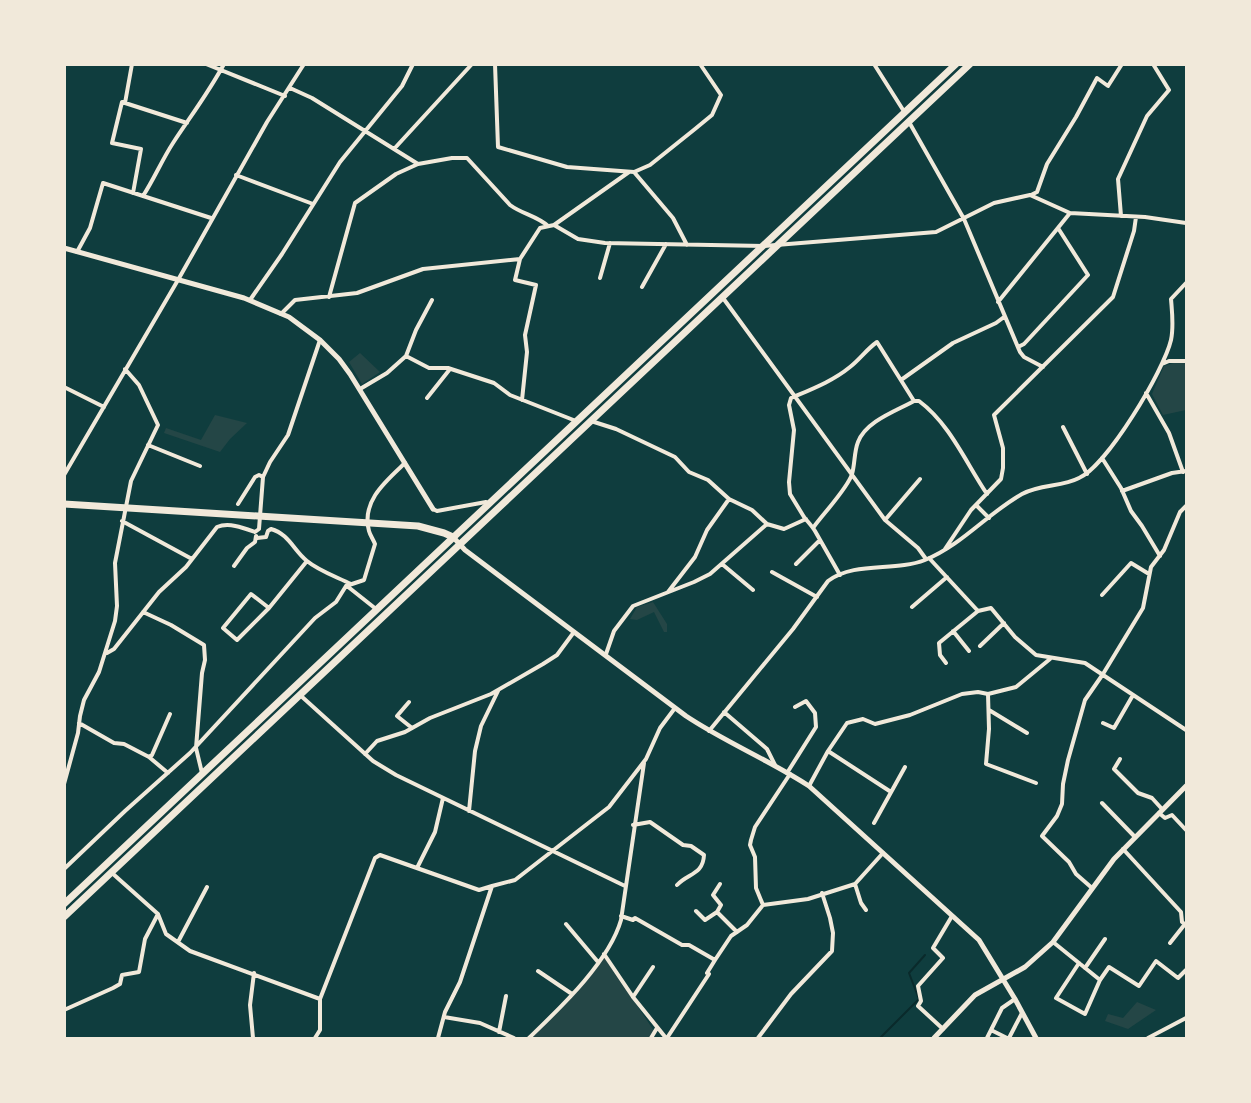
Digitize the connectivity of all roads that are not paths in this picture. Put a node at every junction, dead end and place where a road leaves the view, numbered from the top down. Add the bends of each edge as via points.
1 (132, 64) edge
2 (206, 64) edge
3 (224, 64) edge
4 (304, 64) edge
5 (414, 64) edge
6 (472, 64) edge
7 (495, 64) edge
8 (699, 64) edge
9 (874, 64) edge
10 (956, 64) edge
11 (970, 64) edge
12 (1122, 64) edge
13 (1153, 64) edge
14 (220, 71) junction
15 (290, 88) junction
16 (285, 96) junction
17 (124, 103) junction
18 (905, 114) junction
19 (909, 122) junction
20 (187, 123) junction
21 (366, 132) junction
22 (394, 149) junction
23 (418, 164) junction
24 (632, 172) junction
25 (236, 175) junction
26 (133, 193) junction
27 (1030, 195) junction
28 (142, 196) junction
29 (313, 204) junction
30 (1070, 213) junction
31 (1120, 216) junction
32 (1136, 217) junction
33 (211, 218) junction
34 (964, 219) junction
35 (1186, 223) edge
36 (554, 225) junction
37 (548, 226) junction
38 (1058, 228) junction
39 (610, 243) junction
40 (666, 244) junction
41 (781, 244) junction
42 (687, 245) junction
43 (764, 246) junction
44 (64, 248) edge
45 (77, 252) junction
46 (520, 259) junction
47 (600, 278) dead end
48 (178, 280) junction
49 (1186, 283) edge
50 (642, 287) dead end
51 (329, 297) junction
52 (723, 298) junction
53 (250, 300) junction
54 (432, 300) dead end
55 (998, 302) junction
56 (281, 314) junction
57 (1004, 317) junction
58 (321, 340) junction
59 (1018, 347) junction
60 (406, 356) junction
61 (1186, 361) edge
62 (1162, 364) junction
63 (1043, 367) junction
64 (125, 369) junction
65 (450, 369) junction
66 (901, 380) junction
67 (64, 387) edge
68 (360, 389) junction
69 (1146, 393) junction
70 (794, 397) junction
71 (427, 398) dead end
72 (522, 400) junction
73 (915, 401) junction
74 (104, 406) junction
75 (576, 421) junction
76 (591, 421) junction
77 (1063, 427) dead end
78 (148, 445) junction
79 (1102, 458) junction
80 (405, 464) junction
81 (200, 466) dead end
82 (66, 469) edge
83 (1185, 472) edge
84 (1087, 474) junction
85 (64, 475) edge
86 (852, 475) junction
87 (263, 477) junction
88 (921, 479) dead end
89 (1122, 491) junction
90 (987, 494) junction
91 (729, 499) junction
92 (64, 504) edge
93 (238, 504) dead end
94 (490, 504) junction
95 (976, 505) junction
96 (1186, 506) edge
97 (126, 507) junction
98 (432, 508) joint
99 (260, 516) junction
100 (989, 518) junction
101 (806, 519) junction
102 (885, 520) junction
103 (122, 521) junction
104 (368, 522) junction
105 (767, 524) junction
106 (813, 528) junction
107 (256, 535) junction
108 (453, 537) junction
109 (820, 540) junction
110 (459, 544) junction
111 (943, 551) junction
112 (1160, 556) junction
113 (927, 558) junction
114 (192, 559) junction
115 (307, 561) junction
116 (722, 564) junction
117 (796, 564) dead end
118 (234, 566) dead end
119 (772, 572) dead end
120 (1149, 574) junction
121 (840, 575) junction
122 (947, 577) junction
123 (348, 585) junction
124 (753, 590) dead end
125 (668, 593) junction
126 (1102, 595) dead end
127 (817, 597) junction
128 (912, 607) dead end
129 (269, 608) junction
130 (377, 609) junction
131 (978, 611) junction
132 (143, 612) junction
133 (1004, 623) junction
134 (952, 631) junction
135 (574, 632) junction
136 (980, 646) dead end
137 (969, 651) dead end
138 (106, 654) junction
139 (606, 654) junction
140 (1050, 659) junction
141 (946, 663) dead end
142 (1103, 674) junction
143 (498, 690) junction
144 (988, 694) junction
145 (300, 695) junction
146 (1132, 695) junction
147 (409, 702) dead end
148 (795, 707) dead end
149 (675, 708) junction
150 (988, 710) junction
151 (724, 712) junction
152 (170, 714) dead end
153 (79, 723) junction
154 (1103, 723) dead end
155 (412, 728) junction
156 (1186, 730) edge
157 (709, 731) junction
158 (1027, 733) dead end
159 (196, 748) junction
160 (828, 751) junction
161 (365, 754) junction
162 (149, 757) junction
163 (1120, 759) dead end
164 (644, 763) junction
165 (776, 767) junction
166 (905, 767) dead end
167 (168, 773) junction
168 (789, 773) junction
169 (202, 774) junction
170 (1036, 783) dead end
171 (64, 784) edge
172 (809, 786) junction
173 (1186, 786) edge
174 (891, 792) junction
175 (443, 798) junction
176 (1102, 803) dead end
177 (469, 811) junction
178 (1160, 811) junction
179 (874, 823) dead end
180 (633, 825) junction
181 (1186, 831) edge
182 (1135, 837) junction
183 (1123, 849) junction
184 (553, 851) junction
185 (883, 854) junction
186 (417, 868) junction
187 (64, 869) edge
188 (111, 873) junction
189 (720, 884) dead end
190 (855, 884) junction
191 (677, 885) dead end
192 (492, 886) junction
193 (625, 886) junction
194 (207, 887) dead end
195 (1092, 888) junction
196 (822, 893) junction
197 (64, 904) edge
198 (763, 905) junction
199 (866, 910) dead end
200 (696, 911) dead end
201 (1184, 911) edge
202 (717, 912) junction
203 (158, 914) junction
204 (621, 916) junction
205 (952, 916) junction
206 (64, 917) edge
207 (566, 924) dead end
208 (1186, 925) edge
209 (737, 932) junction
210 (1105, 939) dead end
211 (178, 942) junction
212 (1053, 942) junction
213 (1170, 943) dead end
214 (604, 954) junction
215 (715, 960) junction
216 (598, 962) junction
217 (1079, 963) junction
218 (653, 967) dead end
219 (1085, 968) junction
220 (1186, 970) edge
221 (538, 971) dead end
222 (254, 973) junction
223 (1003, 979) junction
224 (1100, 980) junction
225 (572, 994) junction
226 (506, 996) dead end
227 (633, 997) junction
228 (320, 999) junction
229 (1015, 999) junction
230 (64, 1010) edge
231 (1022, 1013) junction
232 (444, 1017) junction
233 (1185, 1019) edge
234 (1186, 1026) edge
235 (657, 1028) junction
236 (943, 1029) junction
237 (992, 1030) junction
238 (499, 1032) junction
239 (253, 1038) edge
240 (315, 1038) edge
241 (438, 1038) edge
242 (514, 1038) edge
243 (529, 1038) edge
244 (651, 1038) edge
245 (666, 1038) edge
246 (758, 1038) edge
247 (934, 1038) edge
248 (987, 1038) edge
249 (1008, 1038) edge
250 (1035, 1038) edge
251 (1149, 1038) edge

1 - 17 street
2 - 14 street
3 - 14 street
4 - 15 street
5 - 21 street
6 - 22 street
7 - 24 street via 498,147 567,167
8 - 24 street via 721,95 712,115 650,165
9 - 18 street
10 - 18 main road
11 - 19 main road
12 - 27 street via 1108,86 1097,78 1047,164 1037,192
13 - 31 street via 1169,90 1147,116 1118,179
14 - 16 street
14 - 20 street
15 - 16 street
15 - 21 street
16 - 25 street
17 - 20 street
17 - 26 street via 112,142 141,149
18 - 43 main road
19 - 34 street
19 - 41 main road
20 - 28 street
21 - 22 street
21 - 29 street via 340,162
22 - 23 street
23 - 37 street via 467,158 510,205
23 - 51 street via 396,174 355,203
24 - 36 street
24 - 42 street via 673,218
25 - 29 street
25 - 33 street
26 - 28 street
26 - 45 street via 103,183 90,228
27 - 30 street
27 - 34 street via 994,203
28 - 33 street
29 - 53 street
30 - 31 street
30 - 38 street
31 - 32 street
32 - 35 street
32 - 63 street via 1113,297
33 - 48 street
34 - 41 street via 936,232
34 - 55 street
36 - 37 street
36 - 39 street via 578,239
37 - 46 street via 540,228
38 - 55 street
38 - 59 street via 1088,275
39 - 40 street
39 - 47 street
40 - 42 street
40 - 50 street
41 - 43 street
41 - 52 main road
42 - 43 street
43 - 75 main road
44 - 45 street
45 - 48 street
46 - 51 street via 423,269 357,293
46 - 72 street via 515,280 536,285 525,335
48 - 53 street
48 - 64 street
49 - 62 street via 1171,299 1171,339
51 - 56 street via 295,300
52 - 70 street
52 - 76 main road
53 - 56 street
54 - 60 street
55 - 57 street
56 - 58 street
57 - 59 street
57 - 66 street via 953,343
58 - 68 street
58 - 87 street via 288,435
59 - 63 street via 1024,357
60 - 65 street via 429,368
60 - 68 street
61 - 62 street
62 - 69 street
63 - 90 street via 994,415 1004,468 1001,479
64 - 74 street
64 - 78 street via 139,385 158,424
65 - 71 street
65 - 72 street via 494,383
66 - 70 street via 877,342 828,382
66 - 73 street
67 - 74 street
68 - 80 street
69 - 79 street
69 - 83 street
70 - 86 street
70 - 101 street via 789,405 794,430 790,494
72 - 75 street
73 - 86 street via 862,434
73 - 90 street via 928,407 945,428
74 - 82 street
75 - 94 main road
76 - 91 street via 675,457 688,472 708,480
76 - 110 main road
77 - 84 street
78 - 81 street
78 - 97 street via 131,482
79 - 84 street
79 - 89 street
80 - 98 street
80 - 104 street via 373,497
82 - 85 street
83 - 89 street via 1157,477
84 - 100 street via 1024,493
86 - 102 street
86 - 106 street
87 - 93 street via 255,477
87 - 99 street
88 - 102 street
89 - 112 street
90 - 95 street
91 - 105 street via 752,510
91 - 125 street via 707,530 695,557
92 - 97 main road
94 - 98 street via 437,511
94 - 108 main road
95 - 100 street
95 - 111 street
96 - 112 street
97 - 99 main road
97 - 103 street
99 - 104 main road
99 - 107 street
100 - 111 street
101 - 105 street via 784,529
101 - 106 street
102 - 113 street
103 - 114 street
103 - 138 street via 115,563 116,621
104 - 108 main road via 418,526
104 - 123 street via 375,544 364,580
105 - 116 street
106 - 109 street
107 - 114 street via 241,527 222,525
107 - 115 street via 266,537 271,529 277,531
107 - 118 street via 255,542
108 - 110 street
108 - 130 main road
109 - 117 street
109 - 121 street
110 - 135 street
110 - 145 main road
111 - 113 street
112 - 120 street
113 - 121 street via 902,566 872,567
113 - 122 street
114 - 132 street
115 - 123 street
115 - 129 street
116 - 124 street
116 - 125 street
119 - 127 street
120 - 126 street via 1131,562
120 - 142 street via 1143,608
121 - 127 street via 828,581
122 - 128 street
122 - 131 street
123 - 130 street
123 - 159 street
125 - 139 street via 633,606 614,631
127 - 151 street
129 - 129 street via 237,640 223,628 251,594
130 - 169 main road
131 - 133 street via 991,608
131 - 134 street
132 - 138 street
132 - 159 street via 204,645
133 - 136 street
133 - 140 street via 1036,655
134 - 137 street
134 - 141 street via 939,643 940,655
135 - 139 street
135 - 143 street via 557,655
138 - 153 street via 84,700
139 - 149 street
140 - 142 street via 1085,663
140 - 144 street via 1016,687
142 - 146 street
142 - 195 street via 1085,700 1068,760 1062,804 1042,836
143 - 155 street
143 - 177 street via 481,726 475,751
144 - 150 street
144 - 160 street via 962,694 875,724 863,719 846,723
145 - 161 street
145 - 188 main road
146 - 154 street via 1114,728
146 - 156 street
147 - 155 street via 397,716
148 - 168 street via 807,701 815,713 816,727
149 - 157 street
149 - 164 street via 660,728
150 - 158 street
150 - 170 street via 986,764
151 - 157 street
151 - 165 street via 767,749
152 - 162 street
153 - 162 street
153 - 171 street
155 - 161 street via 377,741
157 - 165 street
159 - 167 street
159 - 169 street
160 - 172 street
160 - 174 street
161 - 175 street via 396,775
162 - 167 street
163 - 178 street via 1114,769 1138,793 1152,798
164 - 180 street
164 - 184 street via 609,807
165 - 168 street
166 - 174 street
167 - 187 street
168 - 172 street
168 - 198 street via 755,827 750,845 755,857 756,888
169 - 197 main road
172 - 185 street
173 - 178 street
174 - 179 street
175 - 177 street
175 - 186 street via 435,832
176 - 182 street
177 - 184 street
178 - 181 street via 1165,818 1172,815
178 - 182 street
180 - 191 street via 650,822 704,855 704,862 694,875
180 - 193 street
182 - 183 street
183 - 195 street
183 - 201 street
184 - 192 street via 515,880
184 - 193 street
185 - 190 street
185 - 205 street
186 - 192 street via 479,890
186 - 228 street via 380,855 375,858
188 - 203 street
188 - 206 main road
189 - 202 street via 713,895 721,905
190 - 196 street
190 - 199 street
192 - 232 street
193 - 204 street
194 - 211 street
195 - 212 street
196 - 198 street via 808,899
196 - 246 street via 833,933 832,951 791,994
198 - 209 street
200 - 202 street via 705,920
201 - 208 street via 1182,922
202 - 209 street
203 - 211 street via 166,934
203 - 230 street via 145,939 139,972 122,975 120,984
204 - 214 street via 616,936
204 - 215 street via 635,918
205 - 223 street via 980,940
205 - 236 street via 933,948 943,958 918,986 918,1005
207 - 216 street
208 - 213 street
209 - 215 street
210 - 219 street
211 - 222 street via 190,951
212 - 217 street
212 - 223 street via 1025,967
214 - 216 street
214 - 227 street
215 - 245 street
216 - 225 street
217 - 219 street
217 - 224 street via 1056,998 1085,1014
218 - 227 street
219 - 224 street
220 - 224 street via 1178,978 1156,961 1139,986 1109,967
221 - 225 street
222 - 228 street
222 - 239 street via 250,1005
223 - 229 street
223 - 236 street via 975,995
225 - 243 street
226 - 238 street
227 - 235 street
228 - 240 street via 320,1030
229 - 231 street
229 - 237 street via 1002,1008
231 - 249 street
231 - 250 street
232 - 238 street via 480,1023
232 - 241 street
233 - 234 street
233 - 251 street
235 - 244 street
235 - 245 street
236 - 247 street
237 - 248 street
237 - 249 street
238 - 242 street

